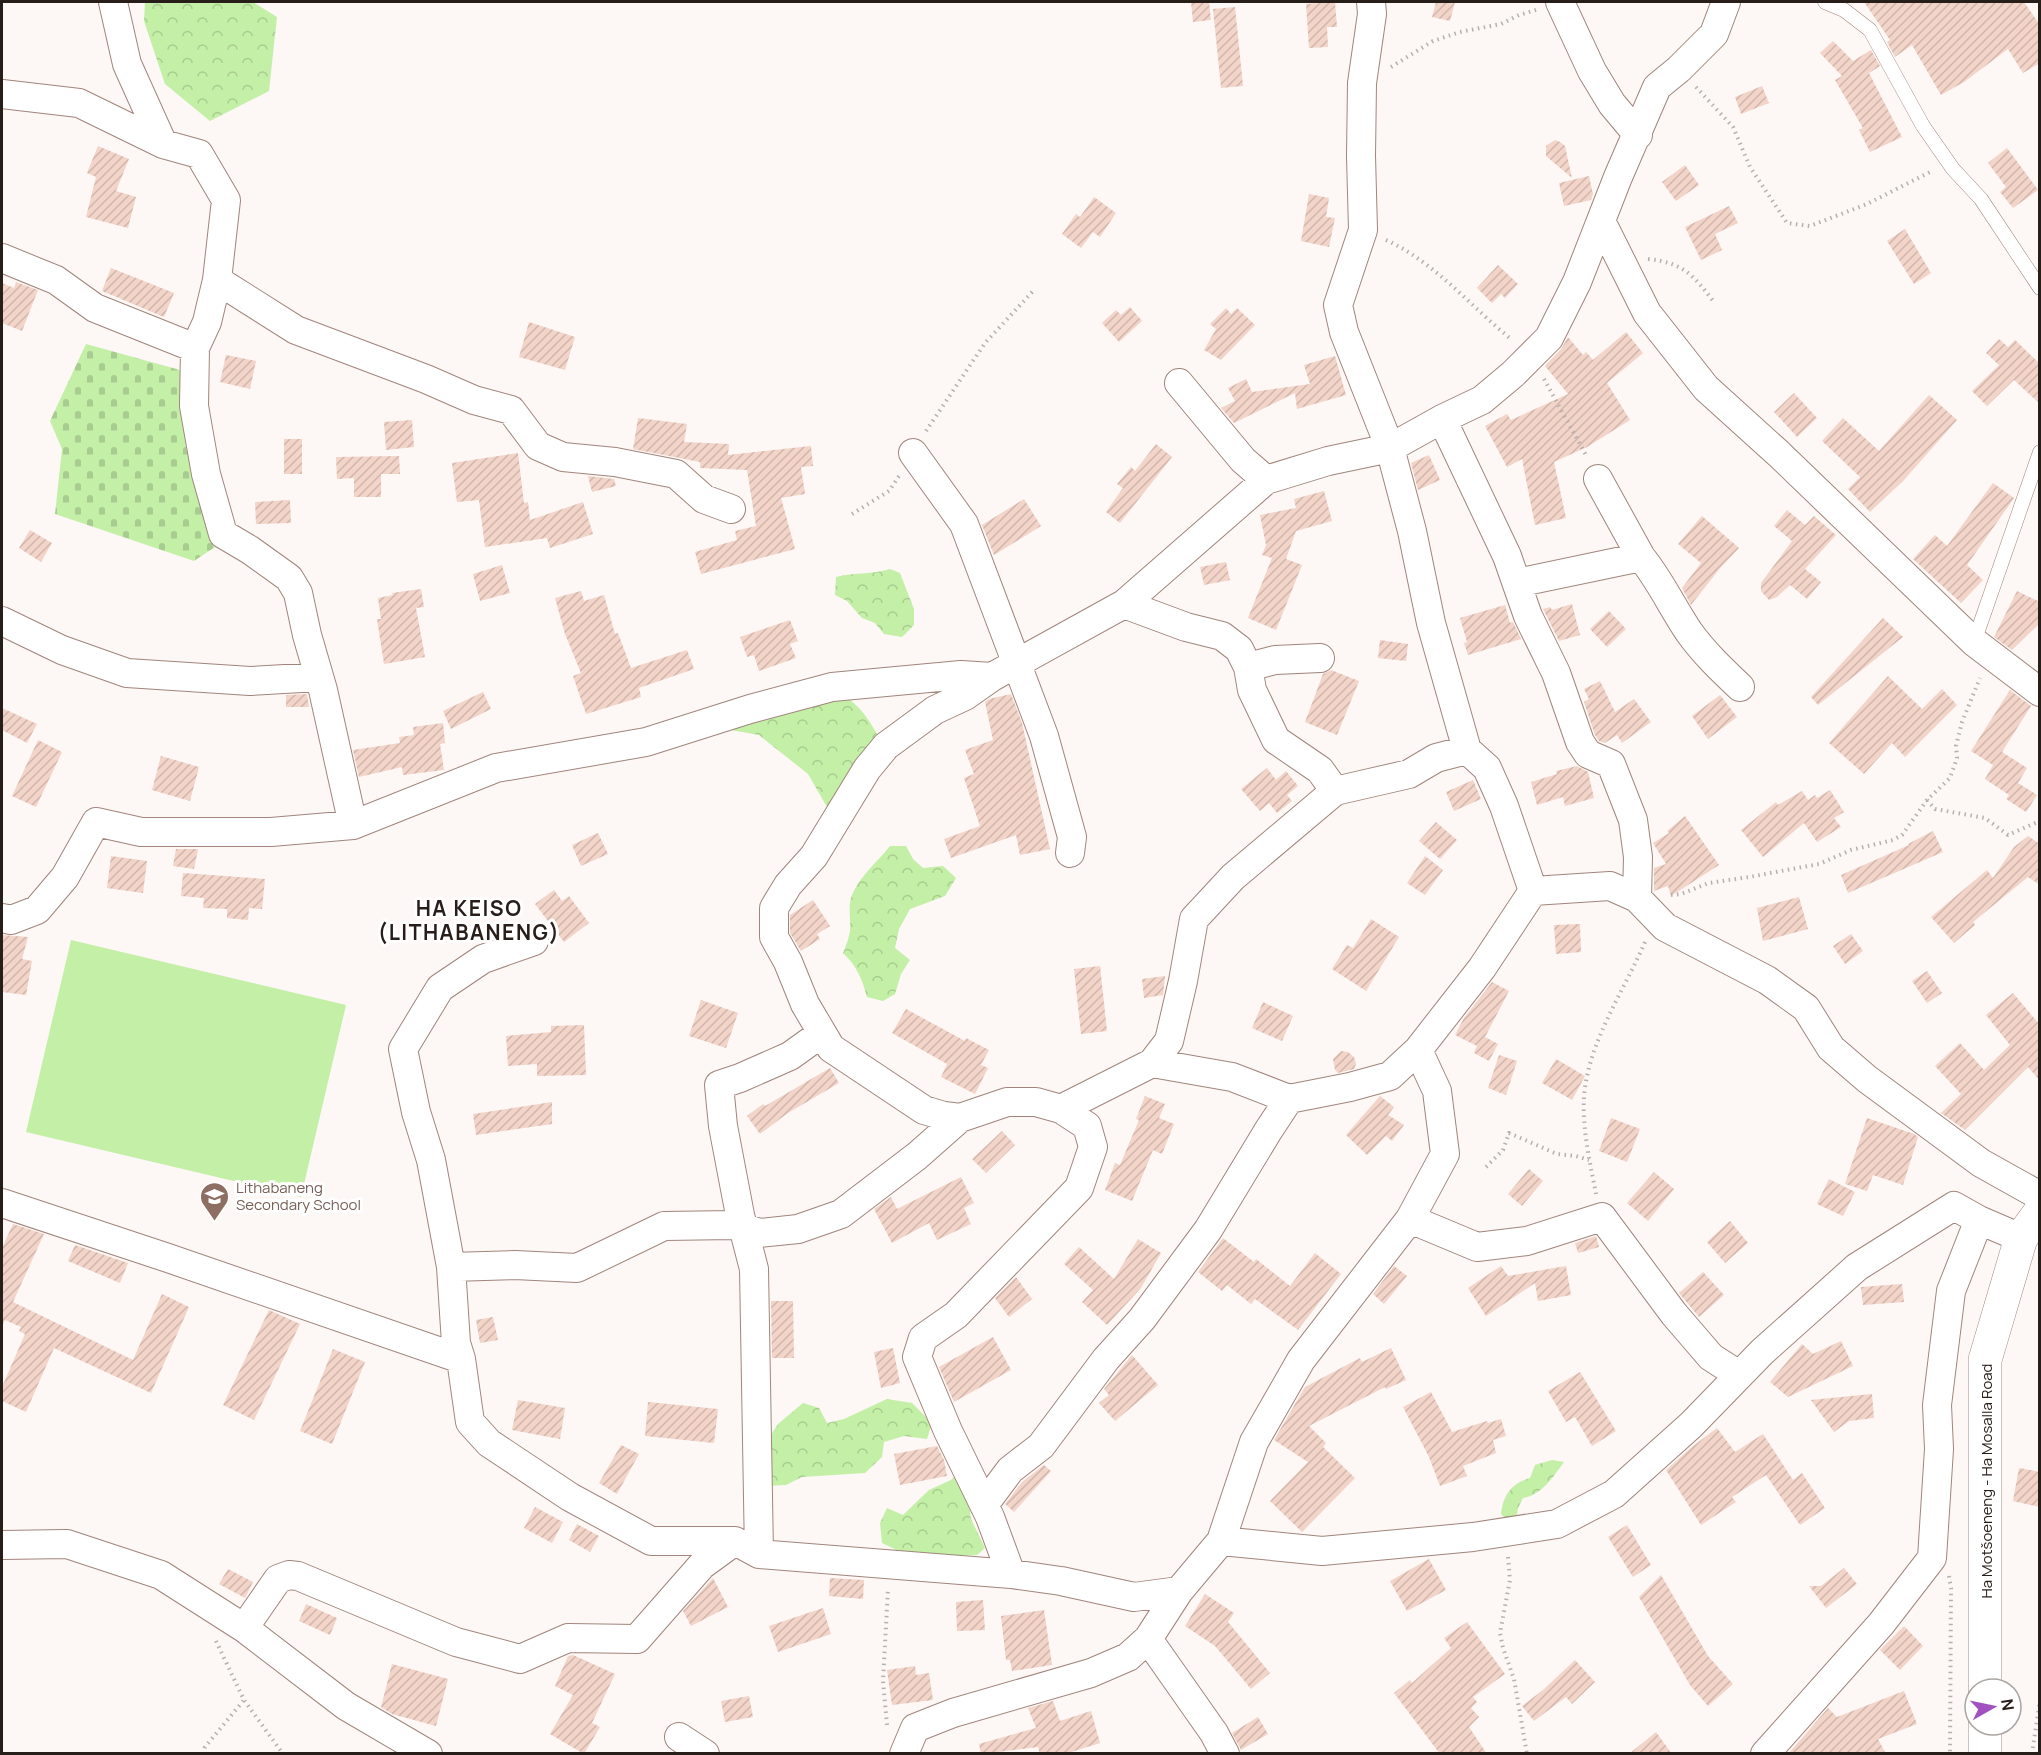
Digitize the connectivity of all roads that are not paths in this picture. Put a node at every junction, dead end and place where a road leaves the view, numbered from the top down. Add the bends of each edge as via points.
1 (111, 2) edge
2 (1371, 2) edge
3 (1726, 2) edge
4 (1825, 2) edge
5 (1561, 3) edge
6 (2, 93) edge
7 (1638, 135) junction
8 (163, 144) junction
9 (1602, 223) junction
10 (2, 258) edge
11 (217, 280) junction
12 (2040, 288) edge
13 (195, 348) junction
14 (1179, 382) dead end
15 (1442, 419) junction
16 (1390, 448) junction
17 (2040, 452) edge
18 (913, 453) road end
19 (1598, 479) road end
20 (1266, 480) junction
21 (731, 509) dead end
22 (1641, 557) junction
23 (1516, 583) junction
24 (1124, 604) junction
25 (2, 621) edge
26 (1981, 647) junction
27 (1320, 658) dead end
28 (1017, 663) junction
29 (1248, 667) junction
30 (992, 676) junction
31 (319, 677) junction
32 (1740, 687) dead end
33 (2040, 692) edge
34 (1467, 750) junction
35 (1335, 790) junction
36 (353, 825) junction
37 (1070, 853) dead end
38 (1533, 891) junction
39 (1637, 898) junction
40 (2, 918) edge
41 (534, 941) dead end
42 (822, 1032) junction
43 (1418, 1050) junction
44 (1152, 1063) junction
45 (1290, 1099) junction
46 (1061, 1109) junction
47 (960, 1118) junction
48 (2040, 1196) edge
49 (2, 1203) edge
50 (2040, 1212) edge
51 (1410, 1219) junction
52 (1979, 1220) junction
53 (743, 1228) junction
54 (2020, 1238) junction
55 (451, 1267) junction
56 (461, 1359) junction
57 (1739, 1375) junction
58 (984, 1505) junction
59 (1221, 1541) junction
60 (2, 1545) edge
61 (747, 1547) junction
62 (1011, 1575) junction
63 (1179, 1591) junction
64 (244, 1628) junction
65 (1148, 1639) junction
66 (1985, 1677) edge
67 (679, 1737) dead end
68 (1985, 1737) edge
69 (428, 1754) edge
70 (705, 1754) edge
71 (904, 1754) edge
72 (1225, 1754) edge
73 (1765, 1754) edge
74 (1985, 1754) edge

1 - 8 street via 127,64
2 - 16 street via 1362,83 1363,230 1338,305 1344,332
3 - 7 street via 1714,34 1657,87
4 - 12 lane via 1844,10 1870,30 1923,126 1948,163 1982,199
5 - 7 street via 1592,71 1612,104
6 - 8 street via 79,104
7 - 9 street
8 - 11 street via 199,154 226,200
9 - 15 street via 1549,338 1482,400
9 - 26 street via 1647,313 1706,388
10 - 13 street via 56,280 95,308
11 - 13 street via 207,322
11 - 21 street via 296,330 474,400 511,410 538,446 563,457 676,474 704,499
13 - 31 street via 198,438 223,534 289,579 298,593
14 - 20 street via 1236,452
15 - 16 street
15 - 23 street
16 - 20 street
16 - 34 street via 1434,633
17 - 26 lane
18 - 28 street via 964,524
19 - 22 street
20 - 24 street
22 - 23 street
22 - 32 street via 1689,632
23 - 39 street via 1556,673 1580,742 1588,754 1611,764 1632,820 1638,857
24 - 28 street
24 - 29 street via 1222,636 1239,649
25 - 31 street via 62,650 127,673 250,681
26 - 33 street
27 - 29 street via 1275,660
28 - 30 street
28 - 37 street via 1044,736 1072,837
29 - 35 street via 1252,690 1276,740 1320,770
30 - 36 street via 961,675 832,687 646,742 496,768
30 - 42 street via 935,710 886,746 867,769 814,856 774,908 774,937
31 - 36 street
34 - 35 street via 1436,758 1409,774
34 - 38 street via 1487,768
35 - 44 street via 1233,877 1194,919 1169,1041
36 - 40 street via 271,832 141,832 96,822 65,877 37,910 11,920
38 - 39 street via 1610,886
38 - 43 street via 1482,968
39 - 48 street via 1665,927 1767,980 1806,1008 1831,1048 1867,1079 1981,1163
41 - 55 street via 483,959 440,988 404,1049
42 - 47 street via 831,1048 924,1110
42 - 53 street via 789,1056 719,1085
43 - 45 street via 1390,1076
43 - 51 street via 1437,1091 1445,1154
44 - 45 street via 1232,1077
44 - 46 street
45 - 58 street via 1208,1230 1142,1319 1106,1359 1041,1446 1010,1470
46 - 47 street via 1036,1102 1007,1102
46 - 58 street via 1087,1126 1093,1148 1079,1188 956,1315 923,1338 917,1358
47 - 53 street via 841,1214 798,1229 760,1233
49 - 56 street
50 - 54 main road, Ha Motšoeneng - Ha Mosalla Road
51 - 57 street via 1477,1247 1527,1241 1602,1217 1711,1357
51 - 59 street via 1295,1370 1254,1442
52 - 54 street
52 - 57 street via 1954,1206 1857,1267
52 - 73 street via 1951,1291 1936,1405 1939,1449 1932,1558 1881,1624
53 - 55 street via 664,1226 577,1268
53 - 61 street via 754,1269
54 - 66 main road, Ha Motšoeneng - Ha Mosalla Road via 1986,1360
55 - 56 street via 456,1343
56 - 61 street via 470,1422 489,1443 570,1497 651,1540
57 - 59 street via 1614,1494 1557,1524 1322,1551
58 - 62 street
59 - 63 street
60 - 64 street via 67,1544 161,1575
61 - 62 street
61 - 64 street via 702,1565 637,1639 568,1638 520,1659 456,1642 298,1576 278,1578
62 - 63 street via 1061,1581 1134,1598
63 - 65 street
64 - 69 street via 346,1706
65 - 71 street via 1128,1657 1091,1673 915,1728
65 - 72 street
67 - 70 street
68 - 74 main road

